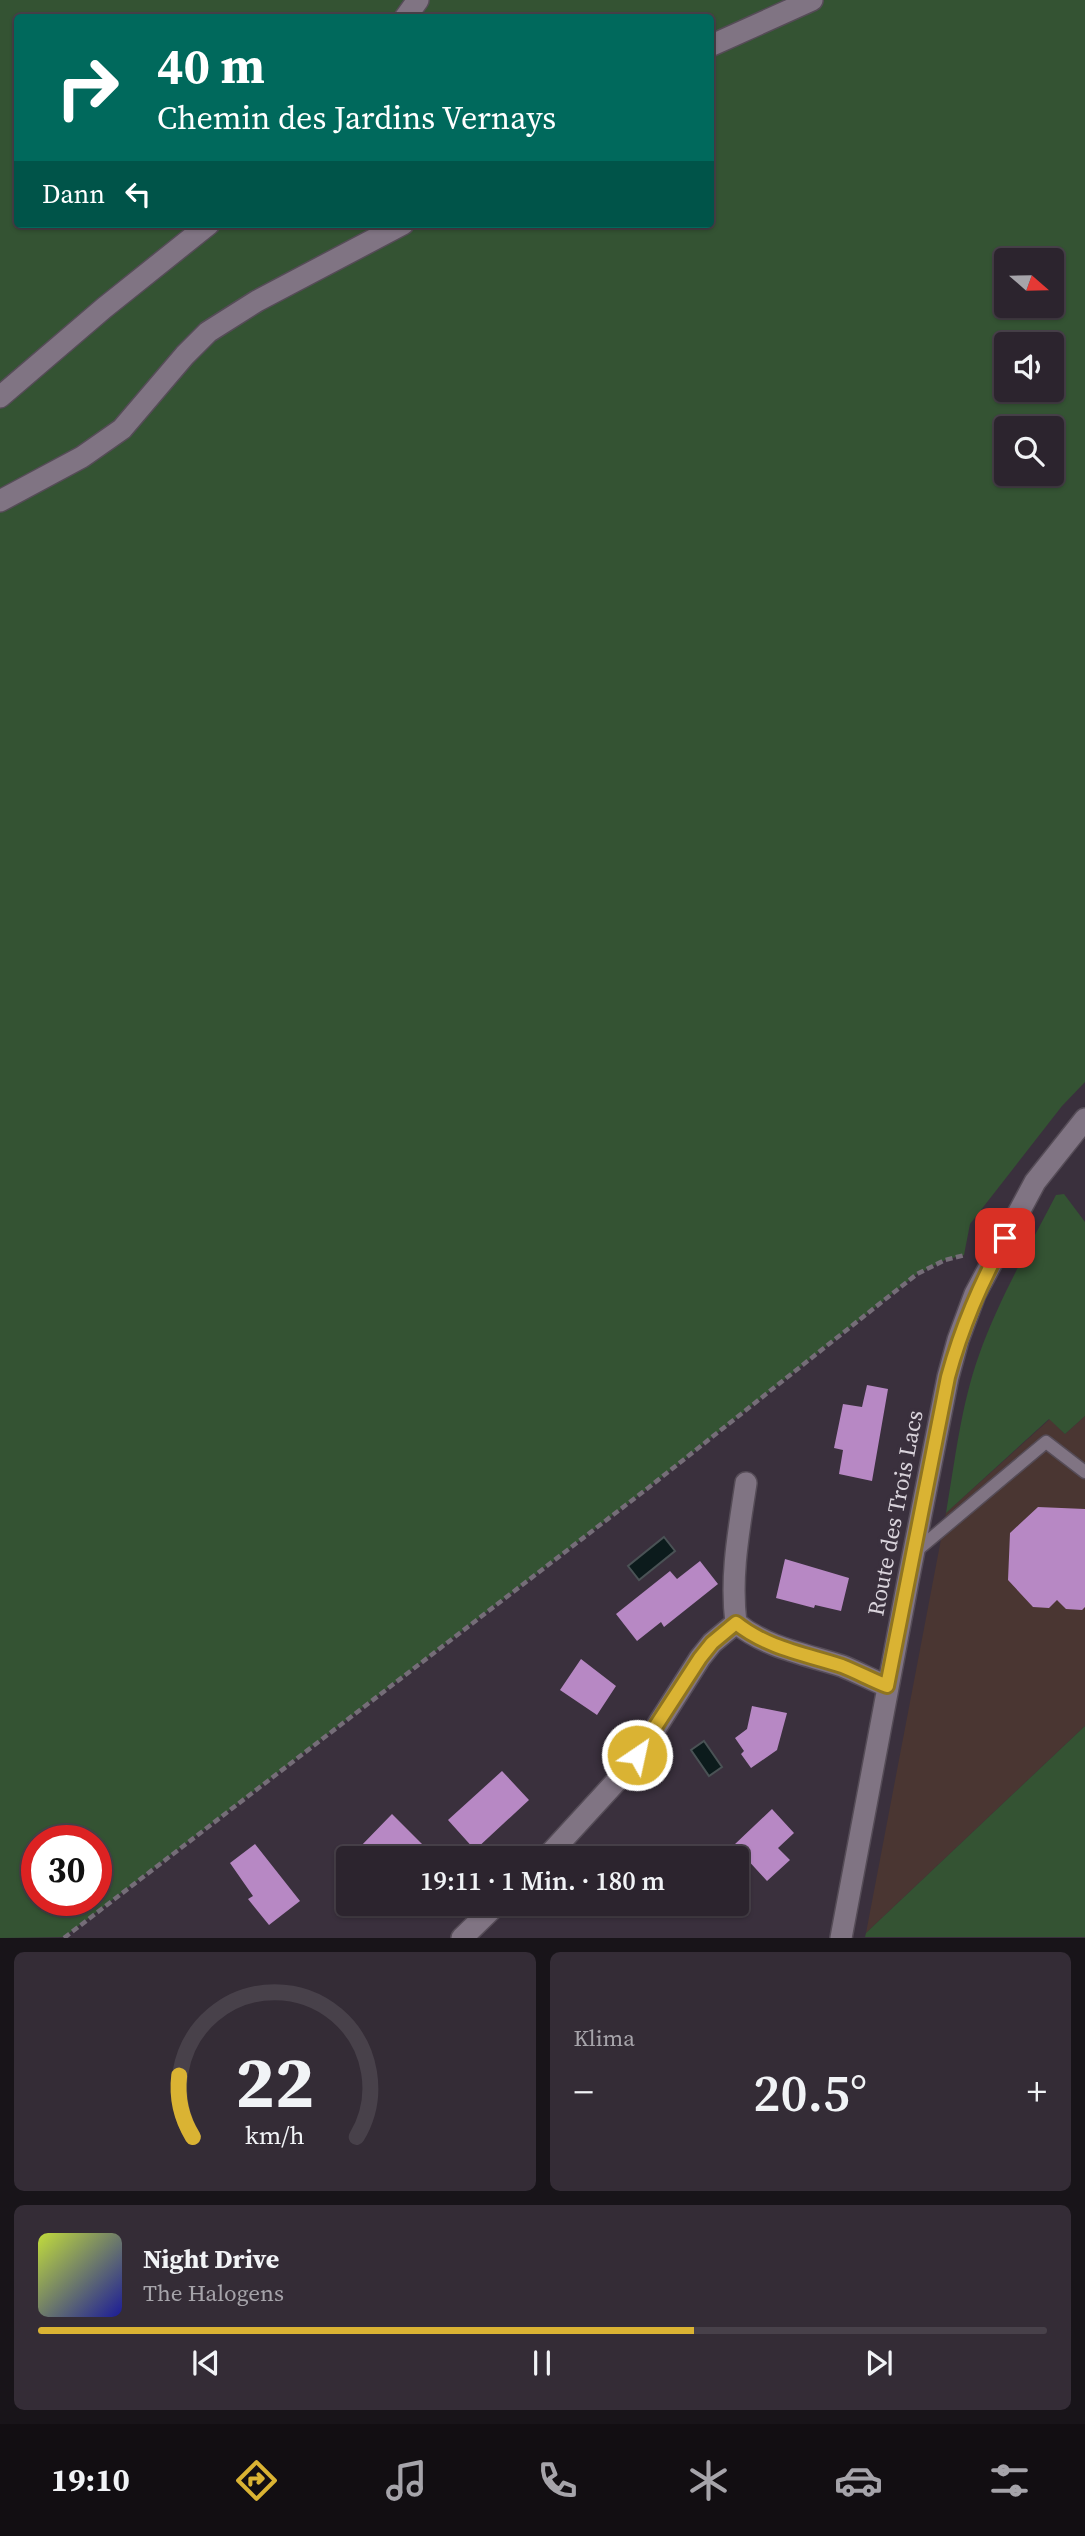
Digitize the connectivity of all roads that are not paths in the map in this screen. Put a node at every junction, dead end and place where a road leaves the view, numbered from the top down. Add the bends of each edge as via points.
1 (812, 0) edge
2 (714, 44) edge
3 (204, 228) edge
4 (395, 228) edge
5 (0, 397) edge
6 (0, 501) edge
7 (1081, 1124) edge
8 (1085, 1472) edge
9 (746, 1483) dead end
10 (913, 1554) junction
11 (736, 1623) junction
12 (887, 1686) junction
13 (557, 1846) edge
14 (484, 1916) edge
15 (462, 1937) edge
16 (841, 1937) edge

1 - 2 street
3 - 5 street
4 - 6 street via 208,332 122,429 82,457
7 - 10 street, Route des Trois Lacs via 1035,1182 975,1294 948,1377
8 - 10 lane via 1046,1442
9 - 11 street via 734,1569
10 - 12 street, Route des Trois Lacs
11 - 12 street via 749,1634 789,1651
11 - 13 street via 700,1658 624,1773
12 - 16 street, Route des Trois Lacs
14 - 15 street

